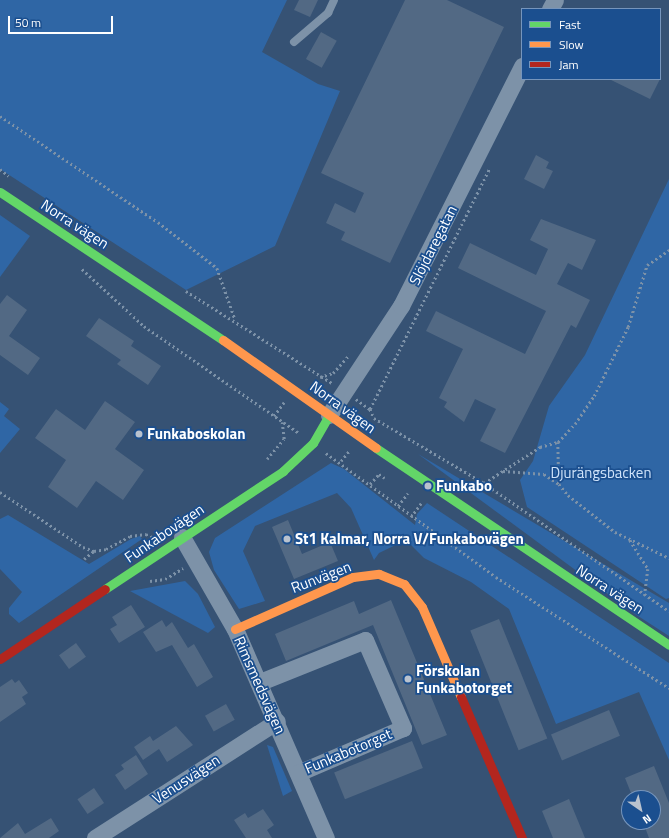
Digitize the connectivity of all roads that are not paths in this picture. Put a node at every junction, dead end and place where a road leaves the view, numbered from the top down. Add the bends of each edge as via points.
1 (334, 0) edge
2 (294, 42) dead end
3 (521, 68) edge
4 (0, 192) edge
5 (329, 415) junction
6 (182, 537) junction
7 (235, 629) junction
8 (669, 645) edge
9 (0, 659) edge
10 (260, 682) junction
11 (277, 721) junction
12 (298, 772) junction
13 (95, 838) edge
14 (326, 838) edge
15 (522, 838) edge

1 - 2 lane via 328,13
3 - 5 street, Slöjdaregatan via 404,299
4 - 5 street, Norra vägen via 169,302
5 - 6 street, Funkabovägen via 313,443 283,471
5 - 8 street, Norra vägen via 480,521
6 - 7 street, Rimsmedsvägen
6 - 9 street, Funkabovägen
7 - 10 street, Rimsmedsvägen
7 - 15 street, Runvägen via 353,577 379,574 404,584 422,607
10 - 11 street, Rimsmedsvägen
10 - 12 street, Funkabotorget via 365,640 403,728
11 - 12 street, Rimsmedsvägen
11 - 13 street, Venusvägen
12 - 14 street, Rimsmedsvägen

